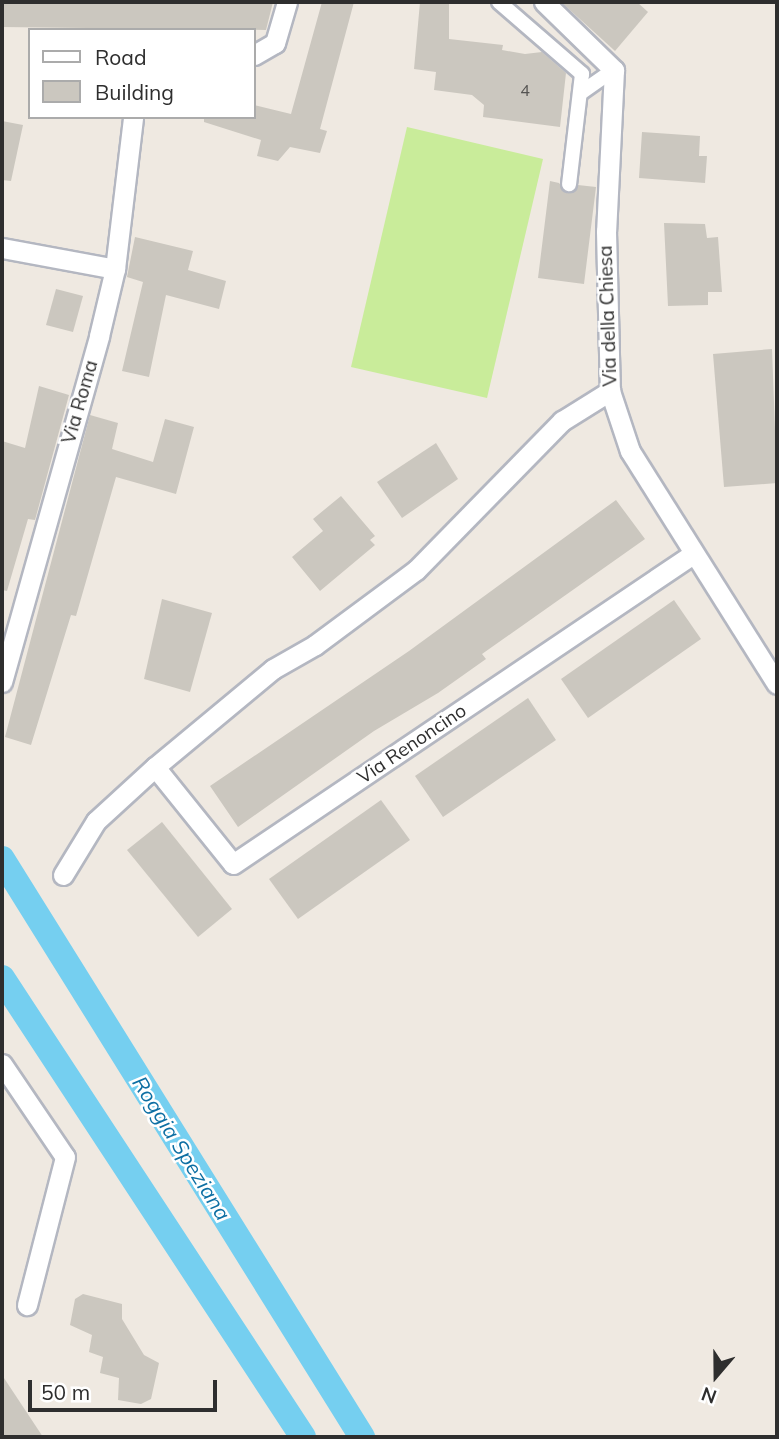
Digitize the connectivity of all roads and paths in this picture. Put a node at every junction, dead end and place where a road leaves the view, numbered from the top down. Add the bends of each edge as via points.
1 (287, 2) edge
2 (499, 2) edge
3 (544, 2) edge
4 (256, 54) edge
5 (614, 70) junction
6 (582, 92) junction
7 (133, 119) edge
8 (569, 184) dead end
9 (2, 248) edge
10 (115, 269) junction
11 (610, 391) junction
12 (693, 554) junction
13 (2, 681) edge
14 (777, 684) edge
15 (155, 767) junction
16 (63, 875) dead end
17 (2, 1064) edge
18 (27, 1305) dead end

1 - 4 street via 275,43
2 - 6 street via 582,74
3 - 5 street
5 - 6 street
5 - 11 street, Via della Chiesa via 606,230
6 - 8 street
7 - 10 street, Via Roma
9 - 10 street
10 - 13 street, Via Roma
11 - 12 street, Via della Chiesa via 630,451
11 - 15 street via 562,421 416,570 315,645 273,668
12 - 14 street, Via della Chiesa
12 - 15 street, Via Renoncino via 233,864
15 - 16 street via 96,821
17 - 18 street via 65,1157

